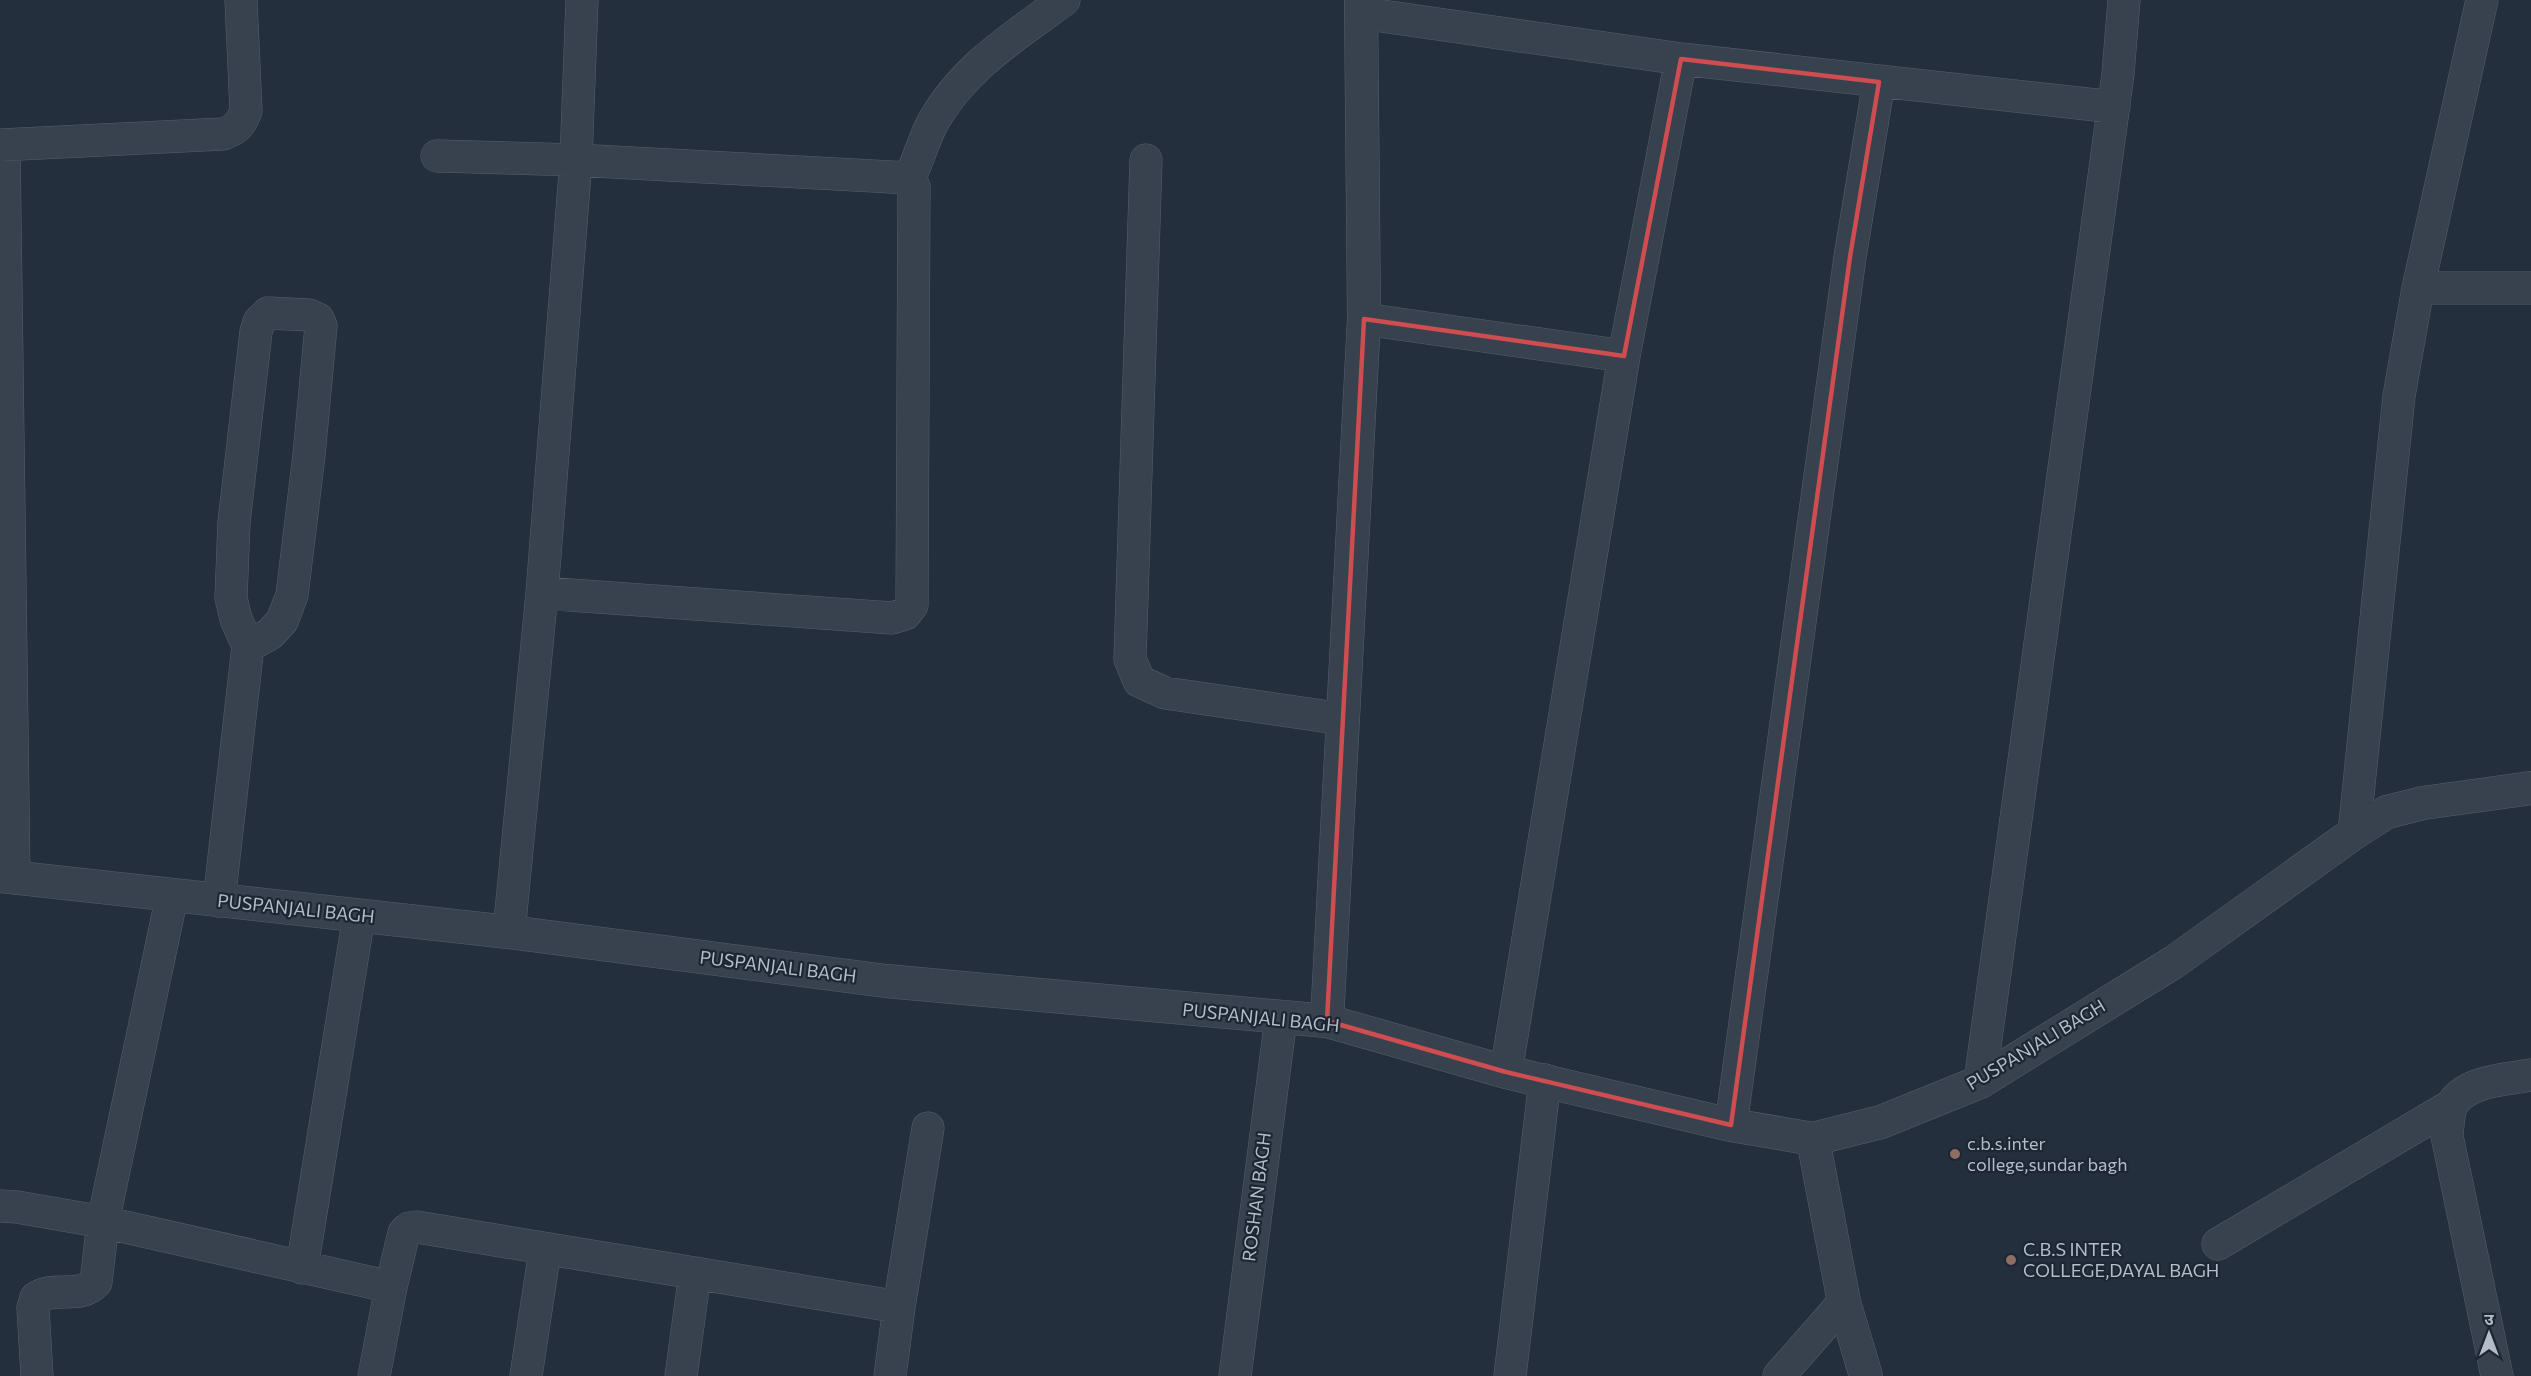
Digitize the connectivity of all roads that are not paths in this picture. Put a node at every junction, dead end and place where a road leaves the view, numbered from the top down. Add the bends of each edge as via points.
1 (241, 0) edge
2 (582, 0) edge
3 (1064, 0) edge
4 (2124, 0) edge
5 (2482, 0) edge
6 (1361, 7) edge
7 (1682, 59) junction
8 (1880, 82) junction
9 (2114, 107) junction
10 (2, 145) edge
11 (438, 156) dead end
12 (576, 160) junction
13 (1146, 160) dead end
14 (910, 178) junction
15 (2418, 288) junction
16 (2531, 288) edge
17 (1364, 319) junction
18 (1624, 356) junction
19 (542, 594) junction
20 (248, 646) junction
21 (1342, 719) junction
22 (2531, 788) edge
23 (2354, 833) junction
24 (7, 877) edge
25 (172, 896) junction
26 (219, 901) junction
27 (359, 916) junction
28 (509, 932) junction
29 (1281, 1018) junction
30 (1327, 1021) junction
31 (1506, 1072) junction
32 (2531, 1075) edge
33 (1545, 1080) junction
34 (1980, 1082) junction
35 (2452, 1105) junction
36 (1731, 1125) junction
37 (928, 1128) dead end
38 (1813, 1139) junction
39 (0, 1206) edge
40 (103, 1221) junction
41 (2218, 1244) dead end
42 (545, 1250) junction
43 (302, 1268) junction
44 (696, 1274) junction
45 (391, 1287) junction
46 (1844, 1302) junction
47 (899, 1307) junction
48 (37, 1376) edge
49 (374, 1376) edge
50 (526, 1376) edge
51 (681, 1376) edge
52 (890, 1376) edge
53 (1235, 1376) edge
54 (1510, 1376) edge
55 (1779, 1376) edge
56 (1866, 1376) edge
57 (2497, 1376) edge

1 - 10 street via 246,111 242,123 234,130 223,134
2 - 12 street
3 - 14 street via 988,55 956,87 933,123
4 - 9 street
5 - 15 street
6 - 7 street
6 - 17 street
7 - 8 street
7 - 18 street
8 - 9 street
8 - 36 street via 1850,257
9 - 34 street
10 - 24 street
11 - 12 street
12 - 14 street
12 - 19 street
13 - 21 street via 1130,659 1139,681 1166,693
14 - 19 street via 914,187 912,604 905,614 892,618
15 - 16 street
15 - 23 street via 2399,396
17 - 18 street
17 - 21 street
18 - 31 street
19 - 28 street
20 - 20 street via 231,598 234,522 256,332 268,313 309,315 318,319 321,326 292,595 282,621 270,634
20 - 26 street
21 - 30 street
22 - 23 street, PUSPANJALI BAGH via 2387,812
23 - 34 street, PUSPANJALI BAGH via 2174,962
24 - 25 street, PUSPANJALI BAGH
25 - 26 street, PUSPANJALI BAGH
25 - 40 street
26 - 27 street, PUSPANJALI BAGH
27 - 28 street, PUSPANJALI BAGH
27 - 43 street
28 - 29 street, PUSPANJALI BAGH via 886,981
29 - 30 street, PUSPANJALI BAGH
29 - 53 street, ROSHAN BAGH
30 - 31 street, PUSPANJALI BAGH
31 - 33 street, PUSPANJALI BAGH
32 - 35 street via 2465,1090
33 - 36 street, PUSPANJALI BAGH
33 - 54 street
34 - 38 street, PUSPANJALI BAGH via 1881,1122
35 - 41 street
35 - 57 street via 2447,1136
36 - 38 street, PUSPANJALI BAGH
37 - 47 street
38 - 46 street
39 - 40 street
40 - 43 street
40 - 48 street via 96,1282 91,1288 40,1294 33,1303
42 - 44 street
42 - 45 street via 409,1228 404,1233
42 - 50 street
43 - 45 street
44 - 47 street
44 - 51 street
45 - 49 street
46 - 55 street
46 - 56 street
47 - 52 street

